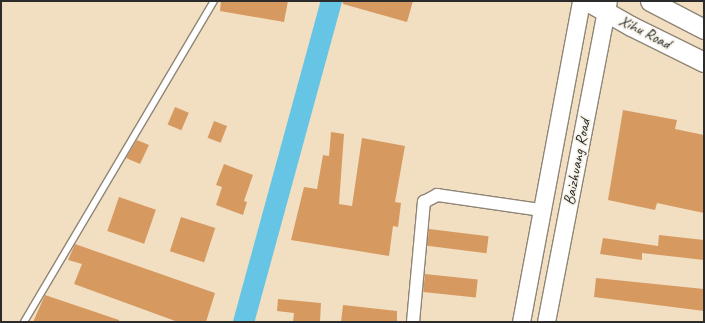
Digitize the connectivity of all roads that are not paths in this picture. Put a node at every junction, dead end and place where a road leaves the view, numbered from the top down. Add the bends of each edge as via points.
1 (214, 1) edge
2 (581, 1) edge
3 (588, 1) edge
4 (650, 1) edge
5 (607, 6) edge
6 (704, 29) edge
7 (704, 62) edge
8 (541, 210) junction
9 (24, 322) edge
10 (413, 322) edge
11 (521, 322) edge
12 (546, 322) edge

1 - 9 lane
2 - 8 street, Baizhuang Road
3 - 5 main road, Xihu Road
4 - 6 main road, Xihu Road
5 - 7 main road, Xihu Road
5 - 12 street, Baizhuang Road
8 - 10 street via 437,195 424,202
8 - 11 street, Baizhuang Road

